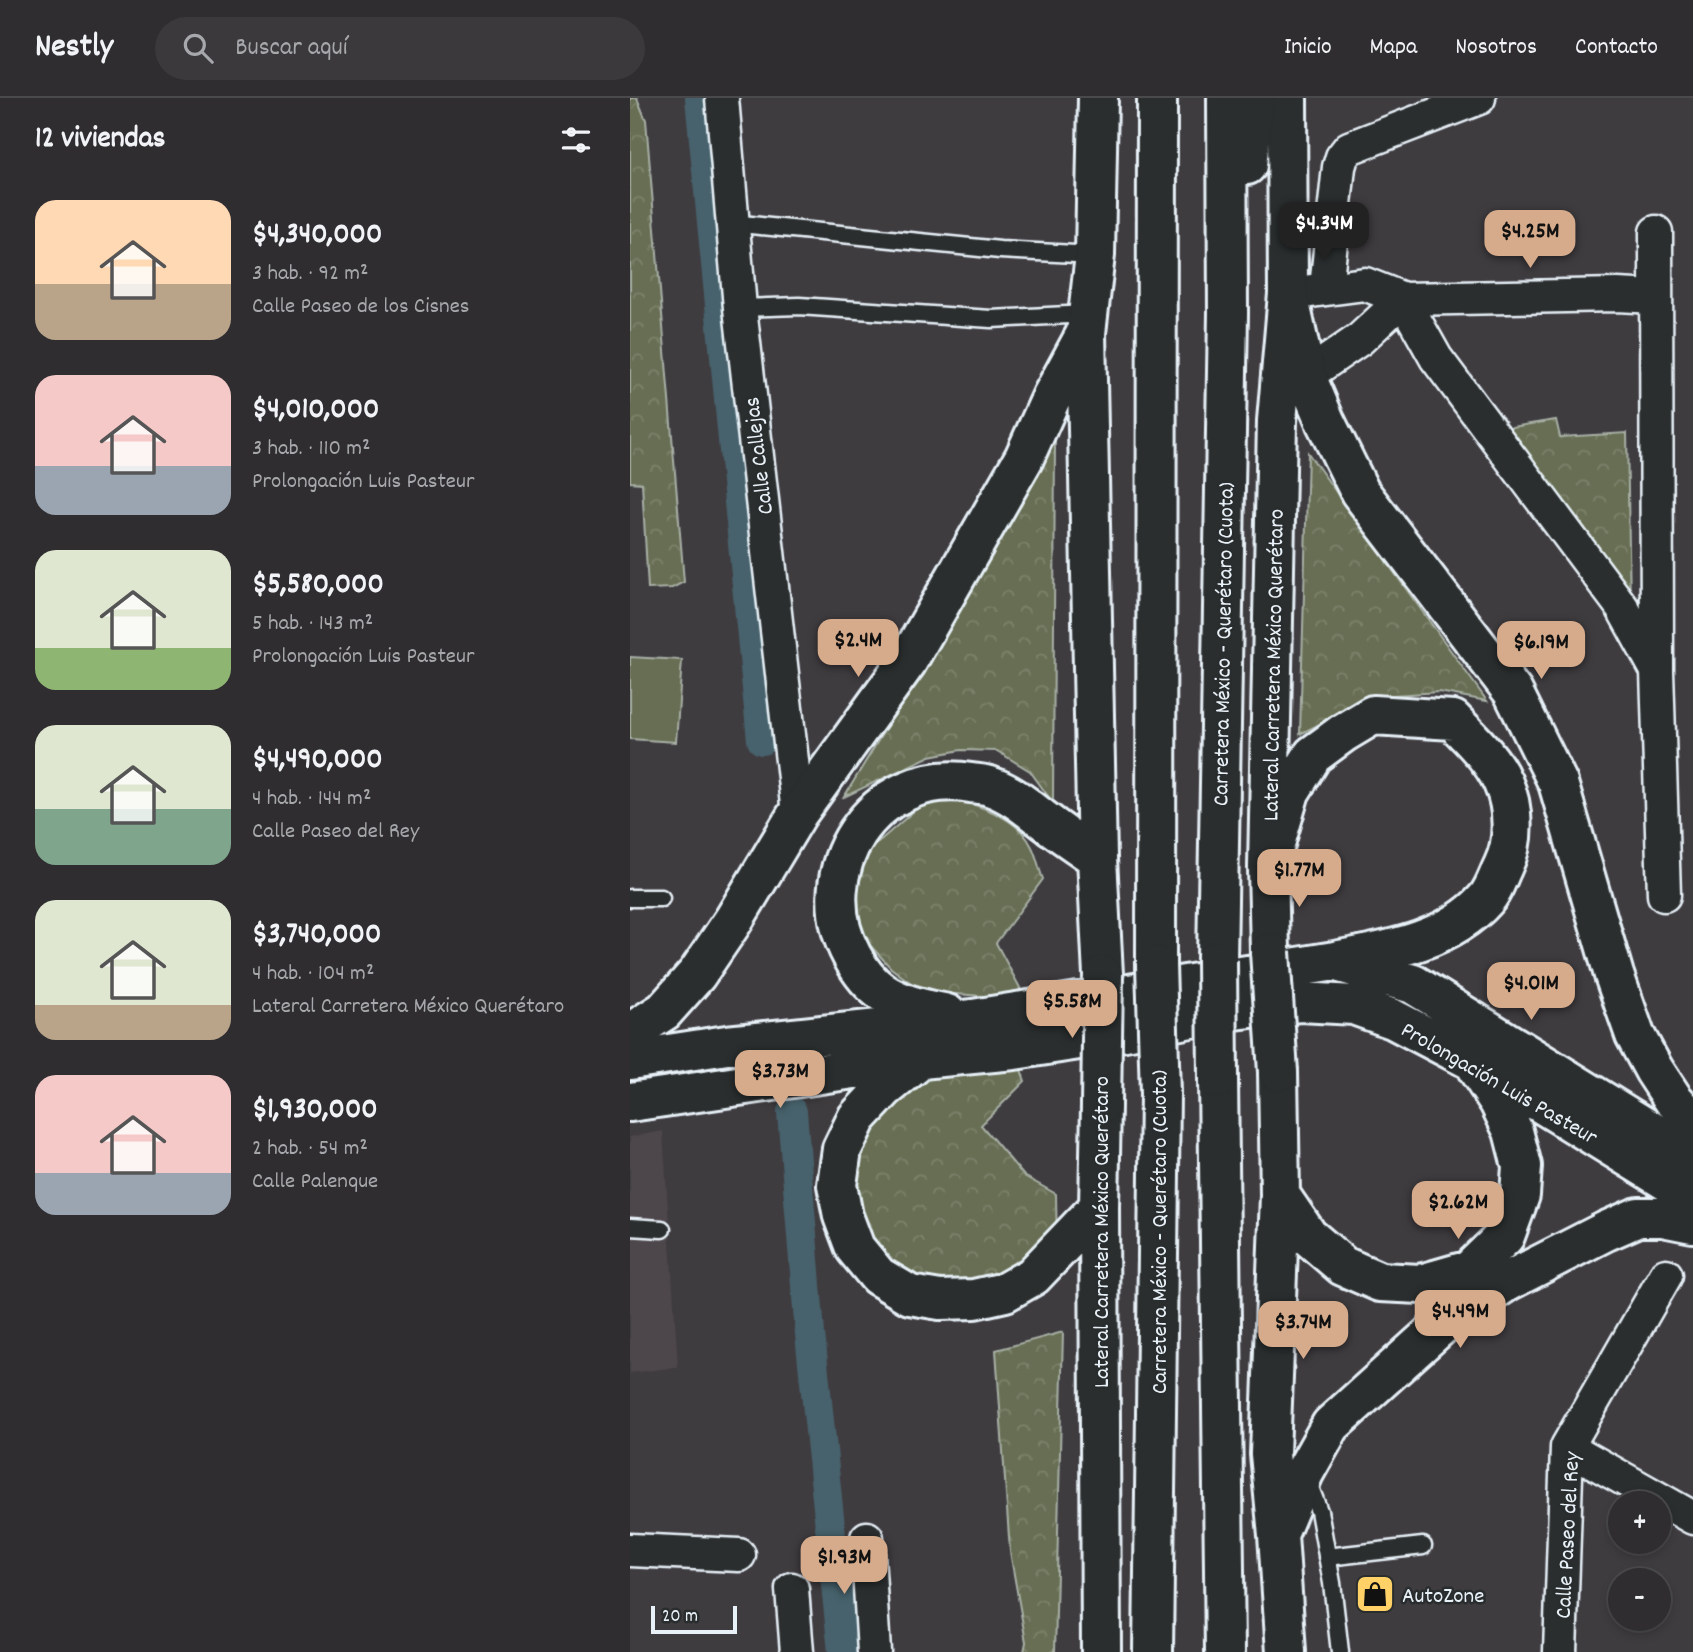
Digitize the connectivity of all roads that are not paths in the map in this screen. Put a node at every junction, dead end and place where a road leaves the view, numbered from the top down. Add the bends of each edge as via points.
1 (722, 98) edge
2 (1098, 98) edge
3 (1157, 98) edge
4 (1227, 98) edge
5 (1255, 98) edge
6 (1287, 98) edge
7 (1479, 98) edge
8 (732, 223) junction
9 (1656, 232) dead end
10 (1095, 255) junction
11 (1326, 288) junction
12 (1288, 294) junction
13 (1656, 298) junction
14 (1403, 299) junction
15 (740, 308) junction
16 (1228, 313) junction
17 (1087, 323) junction
18 (1306, 376) junction
19 (1657, 671) junction
20 (798, 813) junction
21 (1097, 858) junction
22 (1268, 868) junction
23 (1664, 895) dead end
24 (630, 898) edge
25 (661, 898) dead end
26 (1335, 961) junction
27 (974, 1019) junction
28 (630, 1033) edge
29 (921, 1059) junction
30 (630, 1060) edge
31 (1471, 1060) junction
32 (630, 1102) edge
33 (1693, 1122) edge
34 (1693, 1157) edge
35 (1280, 1195) junction
36 (1693, 1197) edge
37 (1099, 1207) junction
38 (1693, 1223) edge
39 (630, 1227) edge
40 (662, 1229) dead end
41 (1666, 1275) dead end
42 (1567, 1447) junction
43 (1287, 1463) junction
44 (1693, 1518) edge
45 (867, 1538) dead end
46 (1423, 1546) dead end
47 (630, 1550) edge
48 (739, 1555) dead end
49 (1327, 1557) junction
50 (792, 1589) dead end
51 (797, 1652) edge
52 (874, 1652) edge
53 (1101, 1652) edge
54 (1153, 1652) edge
55 (1225, 1652) edge
56 (1286, 1652) edge
57 (1340, 1652) edge
58 (1560, 1652) edge

1 - 8 street, Calle Callejas
2 - 10 main road, Lateral Carretera México Querétaro
3 - 54 main road, Carretera México - Querétaro (Cuota), bridge via 1156,965 1160,1094
4 - 16 main road, Carretera México - Querétaro (Cuota)
5 - 16 main road
6 - 12 main road, Lateral Carretera México Querétaro
7 - 11 street via 1349,148 1339,167
8 - 10 lane
8 - 15 street, Calle Callejas
9 - 13 street
10 - 17 main road, Lateral Carretera México Querétaro
11 - 12 street
11 - 14 street via 1365,284
12 - 18 main road
12 - 22 main road, Lateral Carretera México Querétaro via 1277,421
13 - 14 street
13 - 19 street
14 - 18 street via 1360,339
14 - 19 street via 1436,358 1622,607
15 - 17 lane via 799,306
15 - 20 street, Calle Callejas
16 - 55 main road, Carretera México - Querétaro (Cuota), bridge via 1217,960
17 - 20 main road via 1024,458 906,662
17 - 21 main road, Lateral Carretera México Querétaro
18 - 33 main road via 1360,492 1513,692 1558,783 1634,1035 1673,1099
19 - 23 street
20 - 28 main road via 697,974 664,1011
21 - 27 main road via 1021,802 991,786 960,781 930,782 901,792 874,812 853,839 839,872 837,907 844,941 860,970 881,992 910,1006
21 - 37 main road, Lateral Carretera México Querétaro, bridge via 1103,975
22 - 26 main road via 1290,792 1312,755 1373,715 1453,720 1490,761 1504,783 1513,819 1509,854 1487,898 1462,920 1426,939
22 - 35 main road, Lateral Carretera México Querétaro, bridge
24 - 25 lane
26 - 27 main road, Prolongación Luis Pasteur
26 - 34 main road, Prolongación Luis Pasteur via 1413,984
27 - 30 main road, Prolongación Luis Pasteur
29 - 31 main road, Prolongación Luis Pasteur via 1027,1048 1226,1011 1301,1002 1354,1005
29 - 32 main road, Prolongación Luis Pasteur
29 - 37 main road via 858,1118 842,1149 837,1185 843,1216 855,1248 878,1276 909,1295 940,1300 1005,1292 1033,1276
31 - 35 main road via 1509,1121 1522,1166 1520,1195 1505,1236 1470,1270 1421,1284 1380,1282 1343,1266 1308,1236
31 - 36 main road, Prolongación Luis Pasteur
35 - 43 main road, Lateral Carretera México Querétaro
37 - 53 main road, Lateral Carretera México Querétaro
38 - 43 main road via 1638,1217 1508,1281 1443,1324
39 - 40 lane
41 - 42 street, Calle Paseo del Rey
42 - 44 street
42 - 58 street, Calle Paseo del Rey
43 - 49 lane via 1319,1511
43 - 56 main road via 1278,1535
45 - 52 street
46 - 49 lane
47 - 48 street
49 - 57 lane
50 - 51 street

